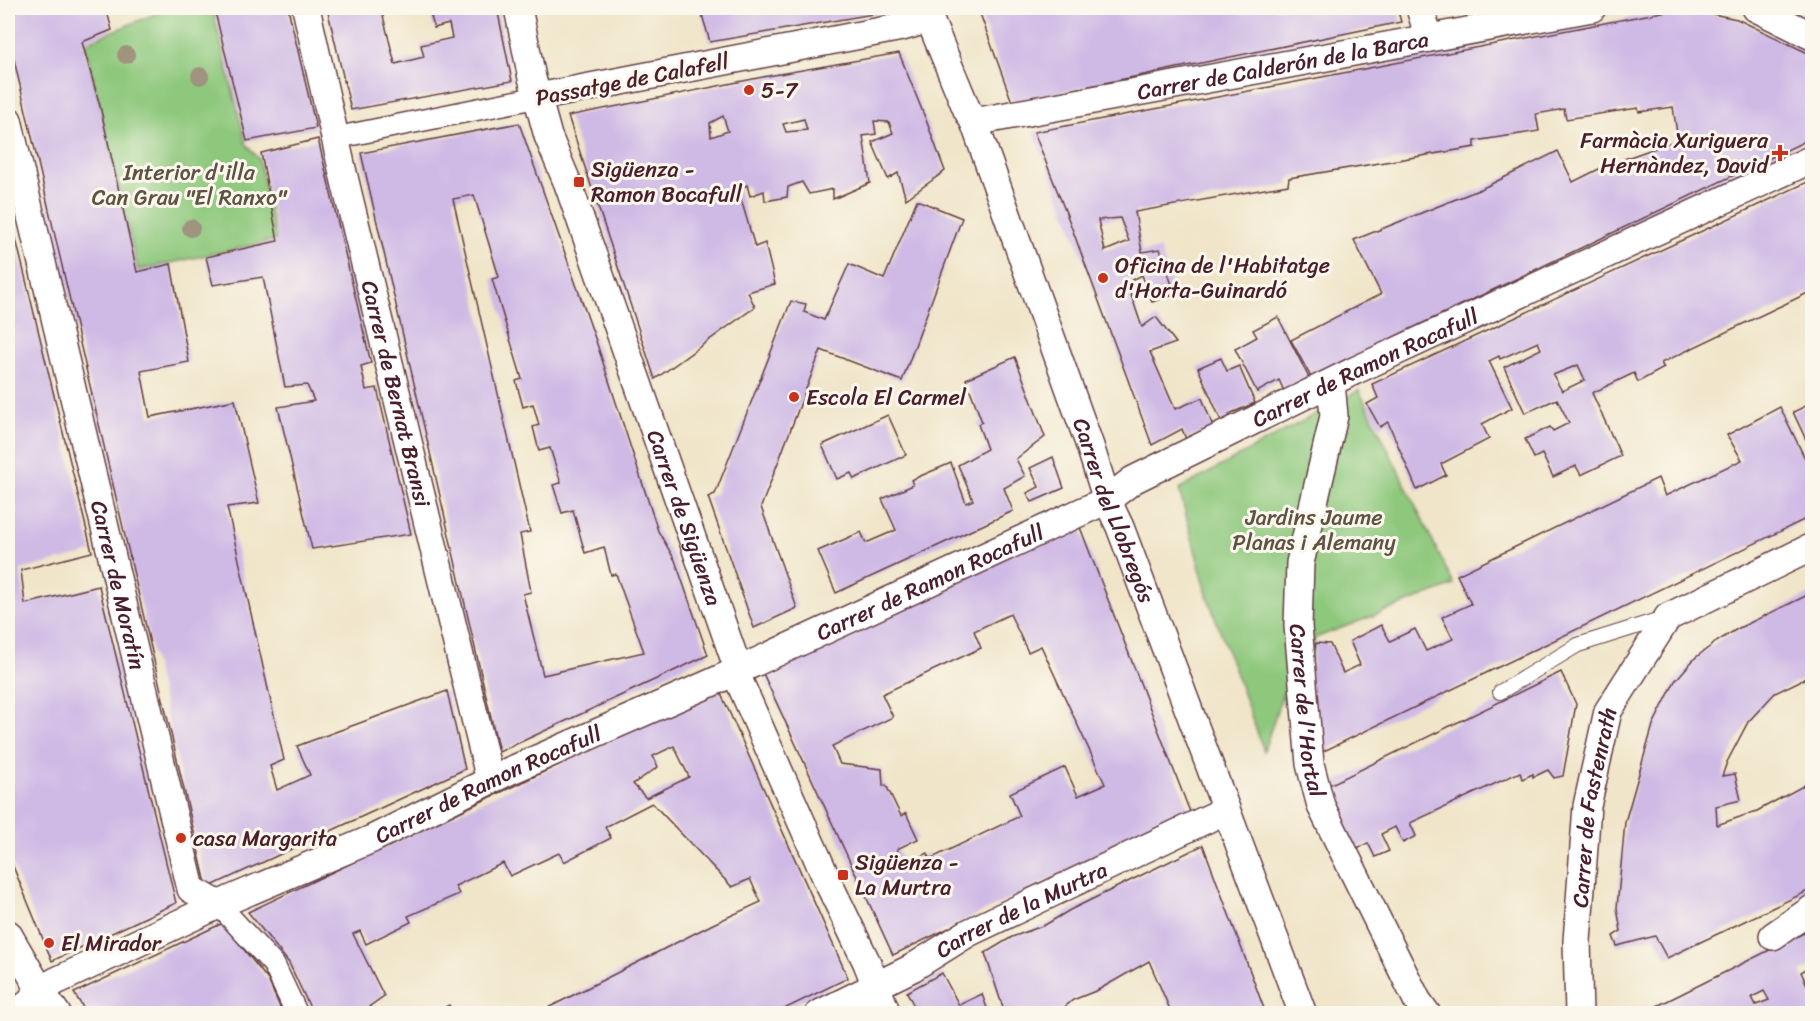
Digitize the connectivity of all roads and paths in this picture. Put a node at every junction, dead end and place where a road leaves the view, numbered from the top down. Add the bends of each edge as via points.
1 (306, 8) edge
2 (518, 8) edge
3 (1420, 8) edge
4 (1592, 8) edge
5 (1756, 8) edge
6 (927, 13) edge
7 (1812, 36) edge
8 (1429, 38) junction
9 (538, 97) junction
10 (8, 120) edge
11 (974, 122) junction
12 (335, 138) junction
13 (1812, 159) edge
14 (1331, 383) junction
15 (1107, 500) junction
16 (1812, 547) edge
17 (1668, 617) junction
18 (738, 669) junction
19 (1500, 692) dead end
20 (490, 780) junction
21 (1226, 810) junction
22 (219, 905) junction
23 (1812, 909) edge
24 (8, 934) edge
25 (1773, 936) dead end
26 (875, 986) junction
27 (40, 990) junction
28 (19, 1014) edge
29 (57, 1014) edge
30 (297, 1014) edge
31 (819, 1014) edge
32 (886, 1014) edge
33 (1304, 1014) edge
34 (1427, 1014) edge
35 (1579, 1014) edge

1 - 12 street, Carrer de Bernat Bransi
2 - 9 street, Carrer de Sigüenza
3 - 8 street
4 - 8 street, Carrer de Calderón de la Barca
5 - 7 street
6 - 9 street, Passatge de Calafell via 902,27
6 - 11 street, Carrer del Llobregós
8 - 11 street, Carrer de Calderón de la Barca
9 - 12 street, Passatge de Calafell
9 - 18 street, Carrer de Sigüenza via 548,135
10 - 22 street, Carrer de Moratín via 191,889
11 - 15 street, Carrer del Llobregós
12 - 20 street, Carrer de Bernat Bransi
13 - 14 street, Carrer de Ramon Rocafull
14 - 15 street, Carrer de Ramon Rocafull via 1133,480
14 - 34 street, Carrer de l'Hortal via 1334,416 1300,563 1298,626 1310,764 1321,806
15 - 18 street, Carrer de Ramon Rocafull
15 - 21 street, Carrer del Llobregós
16 - 17 street
17 - 19 lane via 1578,645
17 - 35 street, Carrer de Fastenrath via 1608,711 1605,722 1587,806 1577,941
18 - 20 street, Carrer de Ramon Rocafull
18 - 26 street, Carrer de Sigüenza via 740,683
20 - 22 street, Carrer de Ramon Rocafull via 372,839
21 - 26 street, Carrer de la Murtra via 968,933
21 - 33 street, Carrer del Llobregós
22 - 27 street, Carrer de Ramon Rocafull
22 - 30 street, Carrer de Moratín via 274,965
23 - 25 street
24 - 27 street
26 - 31 street, Carrer de la Murtra
26 - 32 street, Carrer de Sigüenza
27 - 28 street
27 - 29 street

